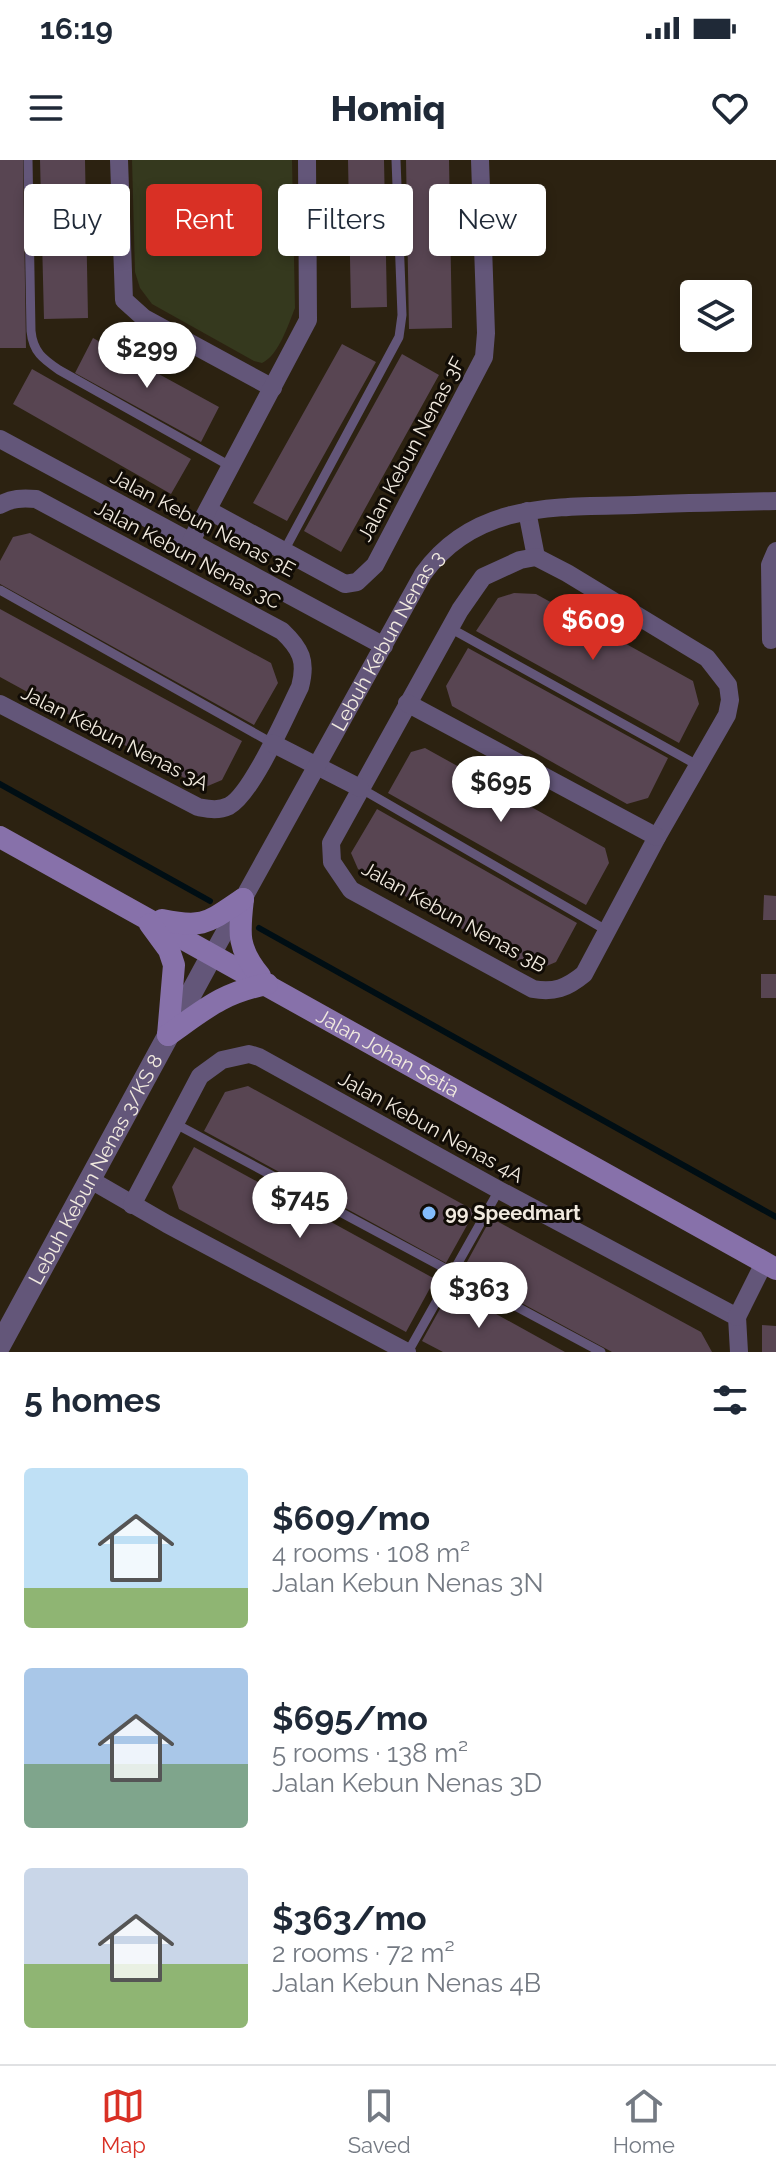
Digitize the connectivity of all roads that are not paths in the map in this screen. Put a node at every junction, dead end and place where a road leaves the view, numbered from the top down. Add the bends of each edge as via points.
1 (28, 160) edge
2 (119, 160) edge
3 (307, 160) edge
4 (396, 160) edge
5 (480, 160) edge
6 (273, 388) junction
7 (0, 439) edge
8 (230, 466) junction
9 (776, 501) edge
10 (0, 505) edge
11 (208, 510) junction
12 (527, 511) junction
13 (191, 541) junction
14 (284, 551) junction
15 (776, 551) edge
16 (536, 557) junction
17 (0, 590) edge
18 (450, 628) junction
19 (771, 640) dead end
20 (384, 646) junction
21 (407, 703) junction
22 (0, 704) edge
23 (272, 743) junction
24 (699, 766) junction
25 (317, 767) junction
26 (360, 788) junction
27 (0, 837) edge
28 (657, 837) junction
29 (243, 899) junction
30 (145, 916) junction
31 (606, 930) junction
32 (212, 955) junction
33 (267, 984) junction
34 (168, 1035) junction
35 (174, 1123) junction
36 (89, 1179) junction
37 (499, 1190) junction
38 (132, 1205) junction
39 (770, 1266) edge
40 (451, 1273) junction
41 (737, 1317) junction
42 (0, 1345) edge
43 (408, 1352) edge
44 (601, 1352) edge
45 (739, 1352) edge

1 - 8 lane via 31,331 39,356
2 - 6 street via 124,300 144,318
3 - 6 street via 308,320
4 - 14 lane via 399,337
5 - 14 street, Jalan Kebun Nenas 3F via 486,333 484,357 474,379 366,576 345,584
6 - 8 street
7 - 13 street, Jalan Kebun Nenas 3E
8 - 11 street
9 - 12 street, Lebuh Kebun Nenas 3
10 - 23 street, Jalan Kebun Nenas 3C via 36,499 282,631 303,655 304,670
11 - 13 street
11 - 14 street, Jalan Kebun Nenas 3F
12 - 16 street
12 - 20 street, Lebuh Kebun Nenas 3 via 485,523 437,555
13 - 20 street, Jalan Kebun Nenas 3E
15 - 19 street via 770,565
16 - 18 street, Jalan Kebun Nenas 3B via 483,577
16 - 24 street, Jalan Kebun Nenas 3B via 719,670 728,685 727,715
17 - 23 lane
18 - 21 street, Jalan Kebun Nenas 3B
18 - 24 lane
20 - 25 street, Lebuh Kebun Nenas 3
21 - 26 street, Jalan Kebun Nenas 3B
21 - 28 street
22 - 23 street, Jalan Kebun Nenas 3A via 198,807 216,810 239,797
23 - 25 street
24 - 28 street, Jalan Kebun Nenas 3B
25 - 26 street
25 - 29 street, Lebuh Kebun Nenas 3
26 - 31 lane
26 - 31 street, Jalan Kebun Nenas 3B via 331,843 332,862 351,890 533,989 549,992 570,986 584,974
27 - 30 main road, Jalan Johan Setia
28 - 31 street, Jalan Kebun Nenas 3B
29 - 30 main road via 205,925
29 - 32 street, Lebuh Kebun Nenas 3
29 - 33 main road via 239,936 244,957
30 - 32 main road, Jalan Johan Setia
30 - 34 main road via 174,965
32 - 33 main road, Jalan Johan Setia
32 - 34 street, Lebuh Kebun Nenas 3
33 - 34 main road via 237,990
33 - 39 main road, Jalan Johan Setia
34 - 36 street, Lebuh Kebun Nenas 3/KS 8
35 - 37 street, Jalan Kebun Nenas 4A via 209,1067 249,1054
35 - 38 street, Jalan Kebun Nenas 4A
35 - 40 lane
36 - 38 street
36 - 42 street, Lebuh Kebun Nenas 3/KS 8
37 - 40 lane
37 - 41 street, Jalan Kebun Nenas 4A
38 - 43 street
39 - 41 street
40 - 43 lane
40 - 44 lane
41 - 45 street

